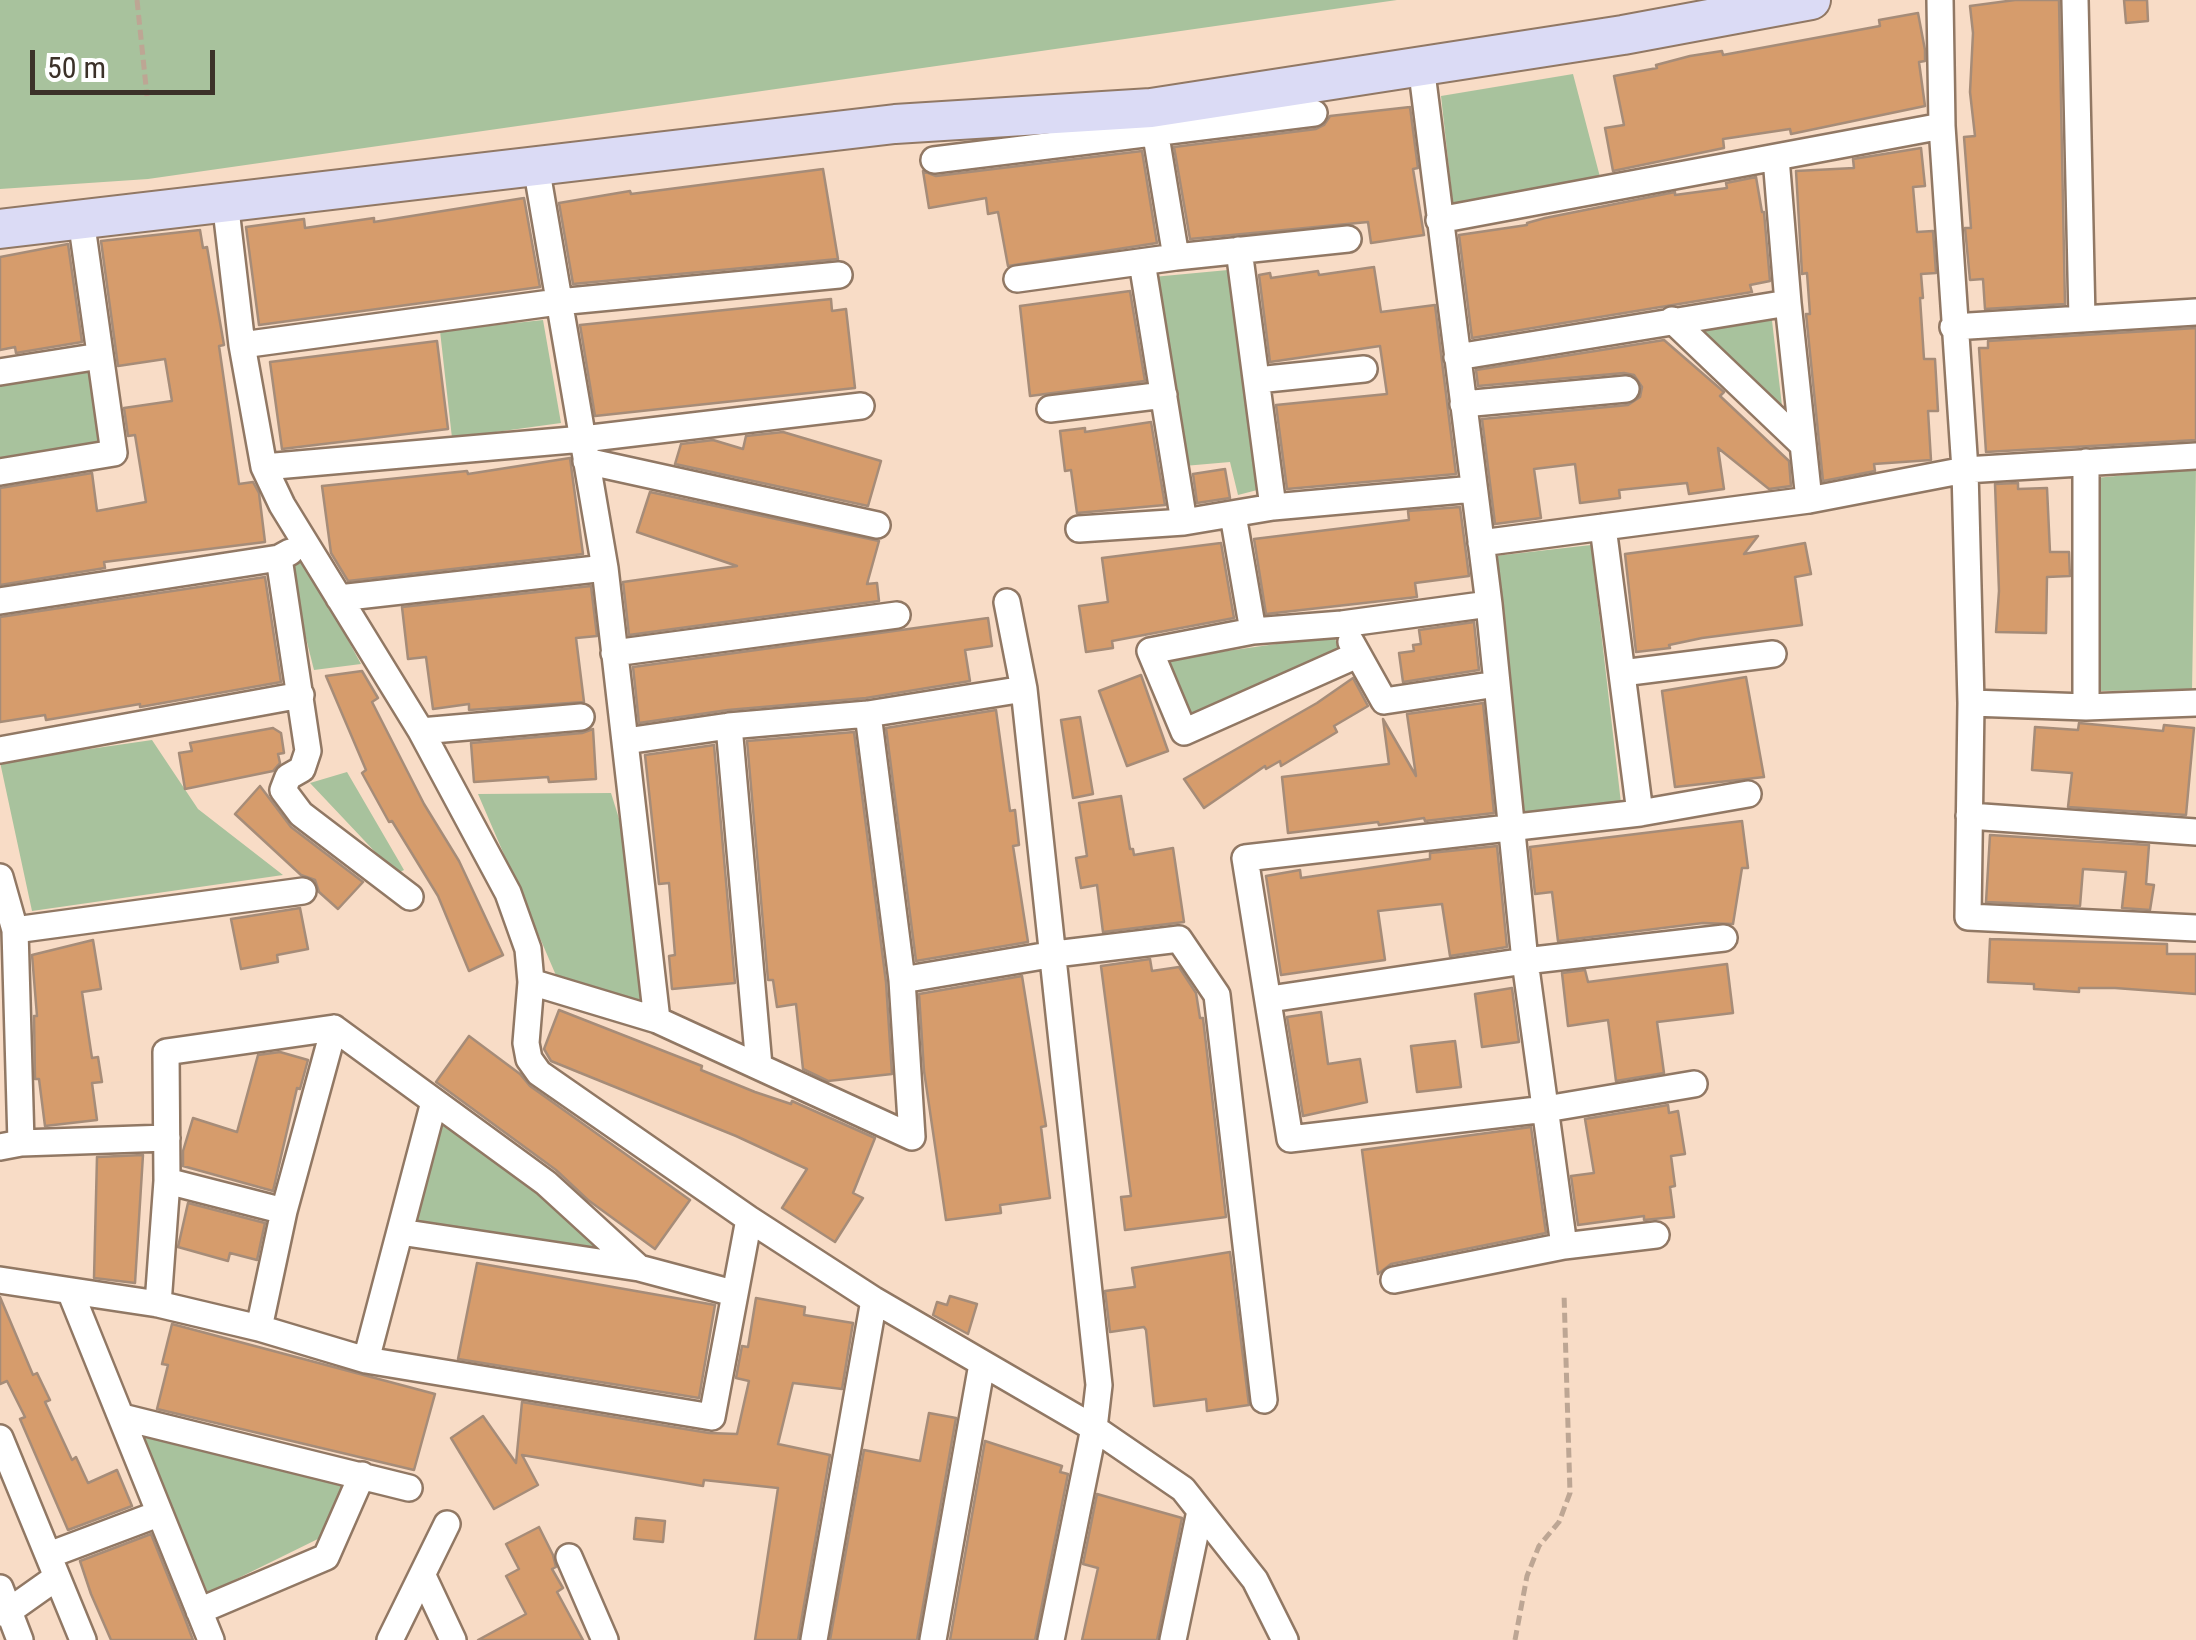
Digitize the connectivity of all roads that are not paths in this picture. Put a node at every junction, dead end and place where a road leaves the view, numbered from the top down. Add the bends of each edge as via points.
1 (1811, 0) edge
2 (1940, 0) edge
3 (2074, 0) edge
4 (1421, 65) junction
5 (1314, 113) dead end
6 (1154, 120) junction
7 (1942, 126) junction
8 (1776, 158) junction
9 (934, 160) dead end
10 (536, 166) junction
11 (224, 201) junction
12 (81, 220) junction
13 (1439, 220) junction
14 (0, 229) edge
15 (1348, 239) dead end
16 (1240, 250) junction
17 (1176, 257) junction
18 (1142, 262) junction
19 (839, 275) dead end
20 (1017, 279) dead end
21 (558, 302) junction
22 (1788, 303) junction
23 (2196, 312) edge
24 (2082, 319) junction
25 (1672, 320) junction
26 (1953, 327) junction
27 (242, 346) junction
28 (100, 356) junction
29 (1457, 357) junction
30 (1364, 368) dead end
31 (0, 372) edge
32 (1256, 380) junction
33 (1626, 389) dead end
34 (1164, 395) junction
35 (1463, 404) junction
36 (861, 406) dead end
37 (1050, 408) dead end
38 (1802, 444) junction
39 (584, 450) junction
40 (2196, 456) edge
41 (2086, 462) junction
42 (264, 467) junction
43 (1965, 470) junction
44 (0, 472) edge
45 (1474, 489) junction
46 (1809, 500) junction
47 (1272, 507) junction
48 (1233, 515) junction
49 (1184, 522) junction
50 (877, 526) dead end
51 (1603, 527) junction
52 (1079, 529) dead end
53 (1481, 542) junction
54 (306, 544) junction
55 (279, 558) junction
56 (604, 568) junction
57 (339, 598) junction
58 (0, 602) edge
59 (1007, 602) dead end
60 (1489, 604) junction
61 (897, 615) dead end
62 (1342, 624) junction
63 (1253, 631) junction
64 (614, 652) junction
65 (1358, 654) junction
66 (1772, 654) dead end
67 (1622, 673) junction
68 (1496, 684) junction
69 (1024, 689) junction
70 (301, 695) junction
71 (1970, 703) junction
72 (2196, 703) edge
73 (2086, 706) junction
74 (868, 714) junction
75 (581, 716) dead end
76 (729, 726) junction
77 (421, 731) junction
78 (626, 741) junction
79 (0, 750) edge
80 (1748, 794) dead end
81 (1640, 813) junction
82 (1969, 816) junction
83 (1510, 829) junction
84 (2196, 832) edge
85 (0, 878) edge
86 (303, 892) dead end
87 (410, 897) dead end
88 (2196, 928) edge
89 (14, 930) junction
90 (1724, 938) dead end
91 (1055, 954) junction
92 (1526, 961) junction
93 (902, 980) junction
94 (531, 982) junction
95 (1270, 999) junction
96 (656, 1020) junction
97 (334, 1028) junction
98 (759, 1066) junction
99 (1694, 1084) dead end
100 (434, 1102) junction
101 (1546, 1109) junction
102 (167, 1138) junction
103 (11, 1145) edge
104 (167, 1180) junction
105 (284, 1211) junction
106 (749, 1219) junction
107 (400, 1232) junction
108 (1656, 1235) dead end
109 (1564, 1246) junction
110 (639, 1268) junction
111 (0, 1280) edge
112 (1394, 1280) dead end
113 (70, 1292) junction
114 (734, 1293) junction
115 (874, 1300) junction
116 (158, 1304) junction
117 (258, 1328) junction
118 (366, 1360) junction
119 (982, 1364) junction
120 (1264, 1400) dead end
121 (122, 1418) junction
122 (1094, 1428) junction
123 (0, 1438) edge
124 (362, 1475) junction
125 (409, 1488) dead end
126 (1200, 1511) junction
127 (158, 1514) junction
128 (447, 1524) dead end
129 (569, 1557) dead end
130 (53, 1566) junction
131 (423, 1576) junction
132 (3, 1604) edge
133 (199, 1610) junction
134 (20, 1640) edge
135 (83, 1640) edge
136 (211, 1640) edge
137 (390, 1640) edge
138 (454, 1640) edge
139 (605, 1640) edge
140 (814, 1640) edge
141 (933, 1640) edge
142 (1050, 1640) edge
143 (1173, 1640) edge
144 (1285, 1640) edge

1 - 4 street
2 - 7 street
3 - 24 street
4 - 6 street
4 - 13 street
5 - 6 street
6 - 9 street
6 - 10 street via 878,126
6 - 17 street
7 - 8 street
7 - 26 street
8 - 13 street
8 - 22 street
10 - 11 street
10 - 21 street
11 - 12 street
11 - 27 street
12 - 14 street
12 - 28 street
13 - 29 street
15 - 16 street
16 - 17 street
16 - 32 street
17 - 18 street
18 - 20 street
18 - 34 street
19 - 21 street
21 - 27 street
21 - 39 street
22 - 25 street
22 - 38 street
23 - 24 street
24 - 26 street
25 - 29 street
25 - 38 street
26 - 43 street
27 - 42 street
28 - 31 street
28 - 44 street via 114,453
29 - 35 street
30 - 32 street
32 - 47 street
33 - 35 street
34 - 37 street
34 - 49 street
35 - 45 street
36 - 39 street
38 - 46 street
39 - 42 street
39 - 50 street
39 - 56 street
40 - 41 street
41 - 43 street
41 - 73 street
42 - 54 street
43 - 46 street
43 - 71 street
45 - 47 street
45 - 53 street
46 - 51 street
47 - 48 street
48 - 49 street
48 - 63 street
49 - 52 street
51 - 53 street
51 - 67 street
53 - 60 street
54 - 55 street
54 - 57 street
55 - 58 street
55 - 70 street
56 - 57 street
56 - 64 street
57 - 77 street
59 - 69 street
60 - 62 street
60 - 68 street
61 - 64 street
62 - 63 street
62 - 65 street
63 - 65 street via 1150,650 1184,732
64 - 78 street
65 - 68 street via 1384,701
66 - 67 street
67 - 81 street
68 - 83 street
69 - 74 street
69 - 91 street
70 - 79 street
70 - 87 street via 308,751 302,769 284,782 286,797
71 - 73 street
71 - 82 street
72 - 73 street
74 - 76 street
74 - 93 street
75 - 77 street
76 - 78 street
76 - 98 street
77 - 94 street via 508,893 528,949
78 - 96 street
80 - 81 street
81 - 83 street
82 - 84 street
82 - 88 street via 1968,917
83 - 92 street
83 - 95 street via 1246,858
85 - 89 street
86 - 89 street
89 - 103 street
90 - 92 street
91 - 93 street
91 - 120 street via 1179,939 1217,994
91 - 122 street via 1099,1386
92 - 95 street
92 - 101 street
93 - 98 street via 912,1136
94 - 96 street
94 - 106 street via 526,1044 539,1073
95 - 101 street via 1290,1139
96 - 98 street
97 - 100 street
97 - 102 street via 166,1052
97 - 105 street
99 - 101 street
100 - 107 street
100 - 110 street via 546,1183
101 - 109 street
102 - 103 street
102 - 104 street
104 - 105 street
104 - 116 street
105 - 117 street
106 - 114 street
106 - 115 street
107 - 110 street
107 - 118 street
108 - 109 street
109 - 112 street
110 - 114 street
111 - 113 street
113 - 116 street
113 - 121 street
114 - 118 street via 712,1417
115 - 119 street
115 - 140 street
116 - 117 street
117 - 118 street
119 - 122 street
119 - 141 street
121 - 124 street
121 - 127 street
122 - 126 street via 1184,1489
122 - 142 street
123 - 130 street
124 - 125 street
124 - 133 street via 326,1557
126 - 143 street
126 - 144 street via 1255,1580
127 - 130 street
127 - 133 street
128 - 131 street
129 - 139 street
130 - 132 street
130 - 135 street
131 - 137 street
131 - 138 street
132 - 134 street
133 - 136 street

